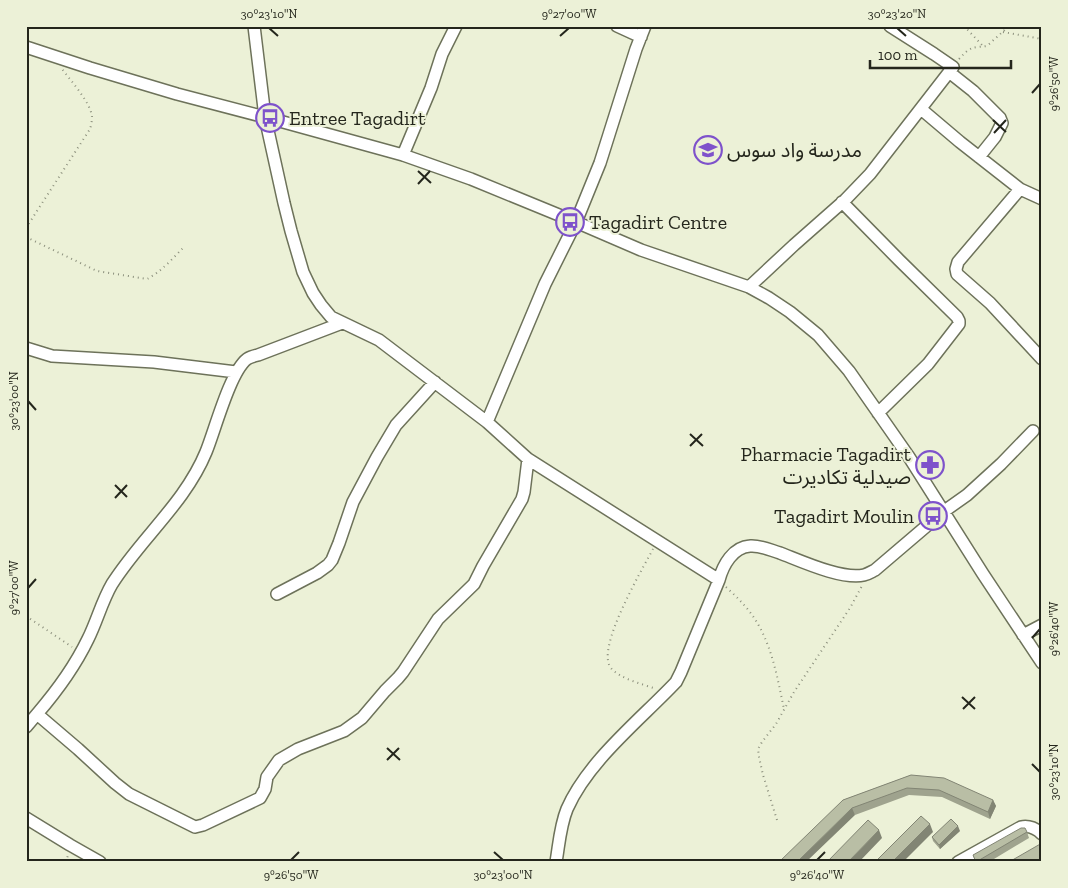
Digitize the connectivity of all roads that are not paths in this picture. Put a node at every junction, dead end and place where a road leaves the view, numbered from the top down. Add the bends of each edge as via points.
1 (254, 26) edge
2 (456, 26) edge
3 (618, 26) edge
4 (890, 26) edge
5 (643, 32) edge
6 (26, 47) edge
7 (950, 70) junction
8 (921, 108) junction
9 (265, 117) junction
10 (403, 155) junction
11 (979, 157) junction
12 (1020, 189) junction
13 (1042, 200) edge
14 (842, 202) junction
15 (576, 222) junction
16 (749, 288) junction
17 (342, 324) junction
18 (26, 348) edge
19 (1042, 359) edge
20 (236, 372) junction
21 (435, 382) junction
22 (878, 412) junction
23 (487, 422) junction
24 (1033, 431) dead end
25 (528, 459) junction
26 (944, 512) junction
27 (719, 580) junction
28 (277, 594) dead end
29 (1042, 625) edge
30 (1023, 635) junction
31 (1042, 663) edge
32 (37, 714) junction
33 (26, 727) edge
34 (26, 818) edge
35 (1042, 834) edge
36 (100, 862) edge
37 (556, 862) edge
38 (958, 862) edge

1 - 9 street
2 - 10 street
3 - 5 street
4 - 7 street via 934,54
5 - 15 street via 600,163
6 - 9 street via 177,94
7 - 8 street
7 - 11 street via 1002,123
8 - 11 street
8 - 14 street via 870,174
9 - 10 street
9 - 17 street via 303,272 321,305 331,318
10 - 15 street
11 - 12 street
12 - 13 street
12 - 19 street via 958,262 956,269 957,274
14 - 16 street
14 - 22 street via 959,320 928,364
15 - 16 street via 640,250
15 - 23 street
16 - 22 street via 790,312 818,335
17 - 20 street via 248,359
17 - 21 street via 379,340
18 - 20 street via 52,356 154,362
20 - 32 street via 199,467 171,509 112,584 81,653
21 - 23 street
21 - 28 street via 396,425 377,457 353,502 328,565
22 - 26 street
23 - 25 street
24 - 26 street via 973,490
25 - 27 street
25 - 32 street via 522,499 474,584 438,619 403,672 362,718 344,731 284,756 273,766 261,797 256,800 195,827 129,794
26 - 27 street via 865,575 823,569 769,549 749,546 734,553 723,567
26 - 30 street
27 - 37 street via 676,682 584,778 563,818
29 - 30 street
30 - 31 street
32 - 33 street
34 - 36 street
35 - 38 street via 1024,826

